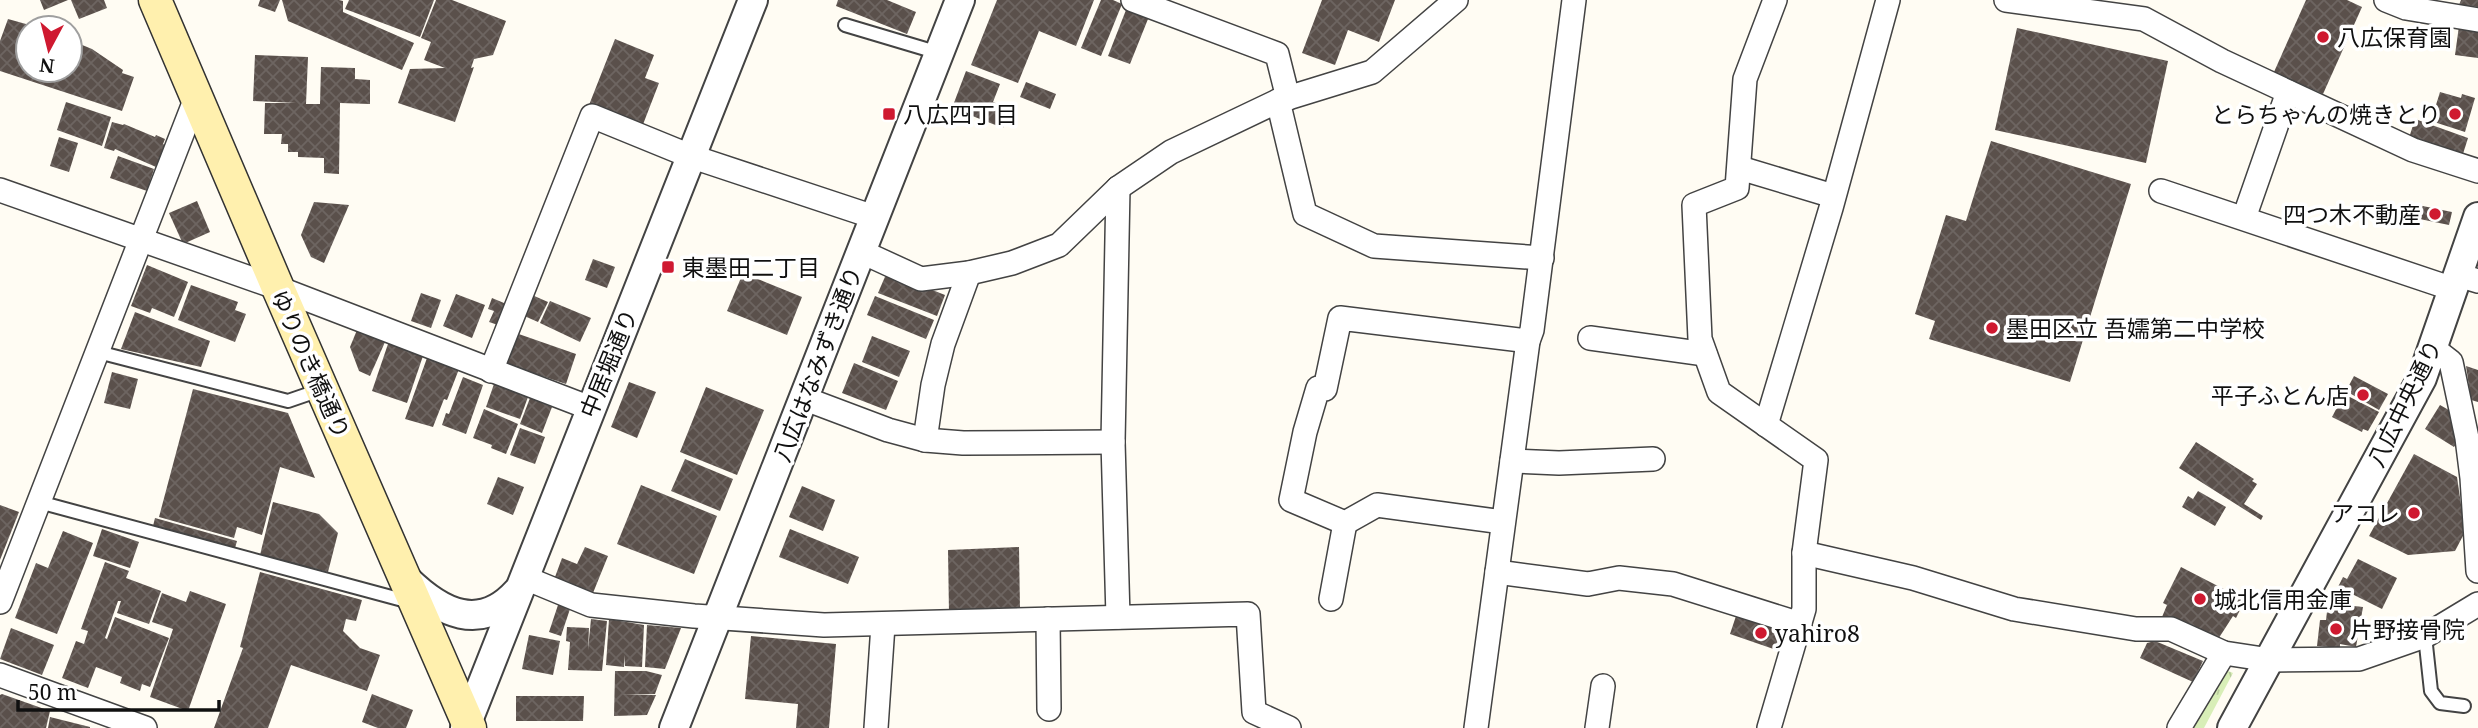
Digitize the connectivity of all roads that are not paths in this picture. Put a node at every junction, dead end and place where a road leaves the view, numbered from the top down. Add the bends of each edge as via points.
1 (753, 0) edge
2 (960, 0) edge
3 (1133, 0) edge
4 (1456, 0) edge
5 (1574, 0) edge
6 (1776, 0) edge
7 (1888, 0) edge
8 (2006, 0) edge
9 (2386, 0) edge
10 (160, 4) edge
11 (2146, 10) edge
12 (2478, 20) edge
13 (845, 25) dead end
14 (939, 54) junction
15 (2288, 92) junction
16 (196, 98) junction
17 (1283, 100) junction
18 (690, 156) junction
19 (1740, 168) junction
20 (2478, 172) edge
21 (1118, 188) junction
22 (0, 190) edge
23 (2161, 191) dead end
24 (1833, 196) junction
25 (874, 217) junction
26 (2478, 217) edge
27 (2244, 218) junction
28 (142, 239) junction
29 (860, 251) junction
30 (1542, 258) junction
31 (969, 273) junction
32 (2463, 282) edge
33 (278, 288) junction
34 (1590, 338) dead end
35 (1528, 341) junction
36 (2433, 348) junction
37 (98, 352) junction
38 (1705, 354) junction
39 (491, 371) junction
40 (322, 389) junction
41 (803, 398) junction
42 (590, 408) junction
43 (1766, 425) junction
44 (2472, 437) edge
45 (925, 440) junction
46 (1113, 442) junction
47 (1653, 459) dead end
48 (1512, 461) junction
49 (39, 502) junction
50 (1503, 522) junction
51 (1345, 523) junction
52 (1804, 553) junction
53 (2478, 571) edge
54 (1497, 572) junction
55 (520, 584) junction
56 (412, 592) junction
57 (1331, 599) dead end
58 (0, 602) edge
59 (2478, 604) edge
60 (1118, 617) junction
61 (718, 618) junction
62 (1048, 619) junction
63 (1800, 624) junction
64 (883, 625) junction
65 (2425, 635) junction
66 (2224, 653) junction
67 (2270, 660) junction
68 (0, 675) edge
69 (1603, 686) dead end
70 (2464, 706) dead end
71 (1049, 709) dead end
72 (467, 726) edge
73 (145, 728) edge
74 (674, 728) edge
75 (876, 728) edge
76 (1289, 728) edge
77 (1476, 728) edge
78 (1597, 728) edge
79 (1769, 728) edge
80 (2179, 728) edge
81 (2232, 728) edge

1 - 18 street, 中居堀通り
2 - 14 street, 八広はなみずき通り
3 - 17 street via 1276,54
4 - 17 street via 1372,72
5 - 30 street
6 - 19 street via 1745,79
7 - 24 street
8 - 11 street
9 - 12 street via 2406,8
10 - 16 main road, ゆりのき橋通り
11 - 15 street via 2222,61
13 - 14 lane
14 - 25 street, 八広はなみずき通り
15 - 20 street via 2413,150
15 - 27 street
16 - 28 street
16 - 33 main road, ゆりのき橋通り
17 - 21 street via 1171,152
17 - 30 street via 1305,214 1374,246
18 - 25 street
18 - 39 street via 592,116
18 - 42 street, 中居堀通り
19 - 24 street
19 - 38 street via 1737,188 1694,205 1700,339
21 - 31 street via 1059,245
21 - 46 street
22 - 28 street
23 - 27 street
24 - 43 street
25 - 29 street, 八広はなみずき通り
26 - 32 street, 八広中央通り
27 - 32 street
28 - 33 street
28 - 37 street
29 - 31 street via 921,279
29 - 41 street, 八広はなみずき通り
30 - 35 street
31 - 45 street via 936,371
32 - 36 street, 八広中央通り
33 - 39 street
33 - 40 main road, ゆりのき橋通り
34 - 38 street
35 - 48 street
35 - 51 street via 1340,318 1325,389 1318,388 1305,432 1292,500
36 - 44 street via 2451,362
36 - 67 street, 八広中央通り via 2422,378
37 - 40 lane via 288,401
37 - 49 street
38 - 43 street via 1719,392
39 - 42 street
40 - 56 main road, ゆりのき橋通り
41 - 45 street
41 - 61 street, 八広はなみずき通り
42 - 55 street, 中居堀通り
43 - 52 street via 1816,460
44 - 53 street
45 - 46 street
46 - 60 street
47 - 48 street
48 - 50 street
49 - 56 lane
49 - 58 street
50 - 51 street via 1377,505
50 - 54 street
51 - 57 street
52 - 63 street
52 - 66 street via 1913,578 2014,609 2136,629 2171,629
54 - 63 street via 1588,584 1619,578 1673,584
54 - 77 street
55 - 56 street via 507,603 472,615 454,614
55 - 61 street via 591,605
55 - 72 street, 中居堀通り
56 - 72 main road, ゆりのき橋通り
59 - 65 street
60 - 62 street
60 - 76 street via 1248,614 1254,712
61 - 64 street
61 - 74 street, 八広はなみずき通り
62 - 64 street
62 - 71 street
63 - 79 street
64 - 75 street
65 - 67 street via 2359,659
65 - 70 lane via 2431,691 2440,703
66 - 67 street
66 - 80 street
67 - 81 street, 八広中央通り
68 - 73 street
69 - 78 street

